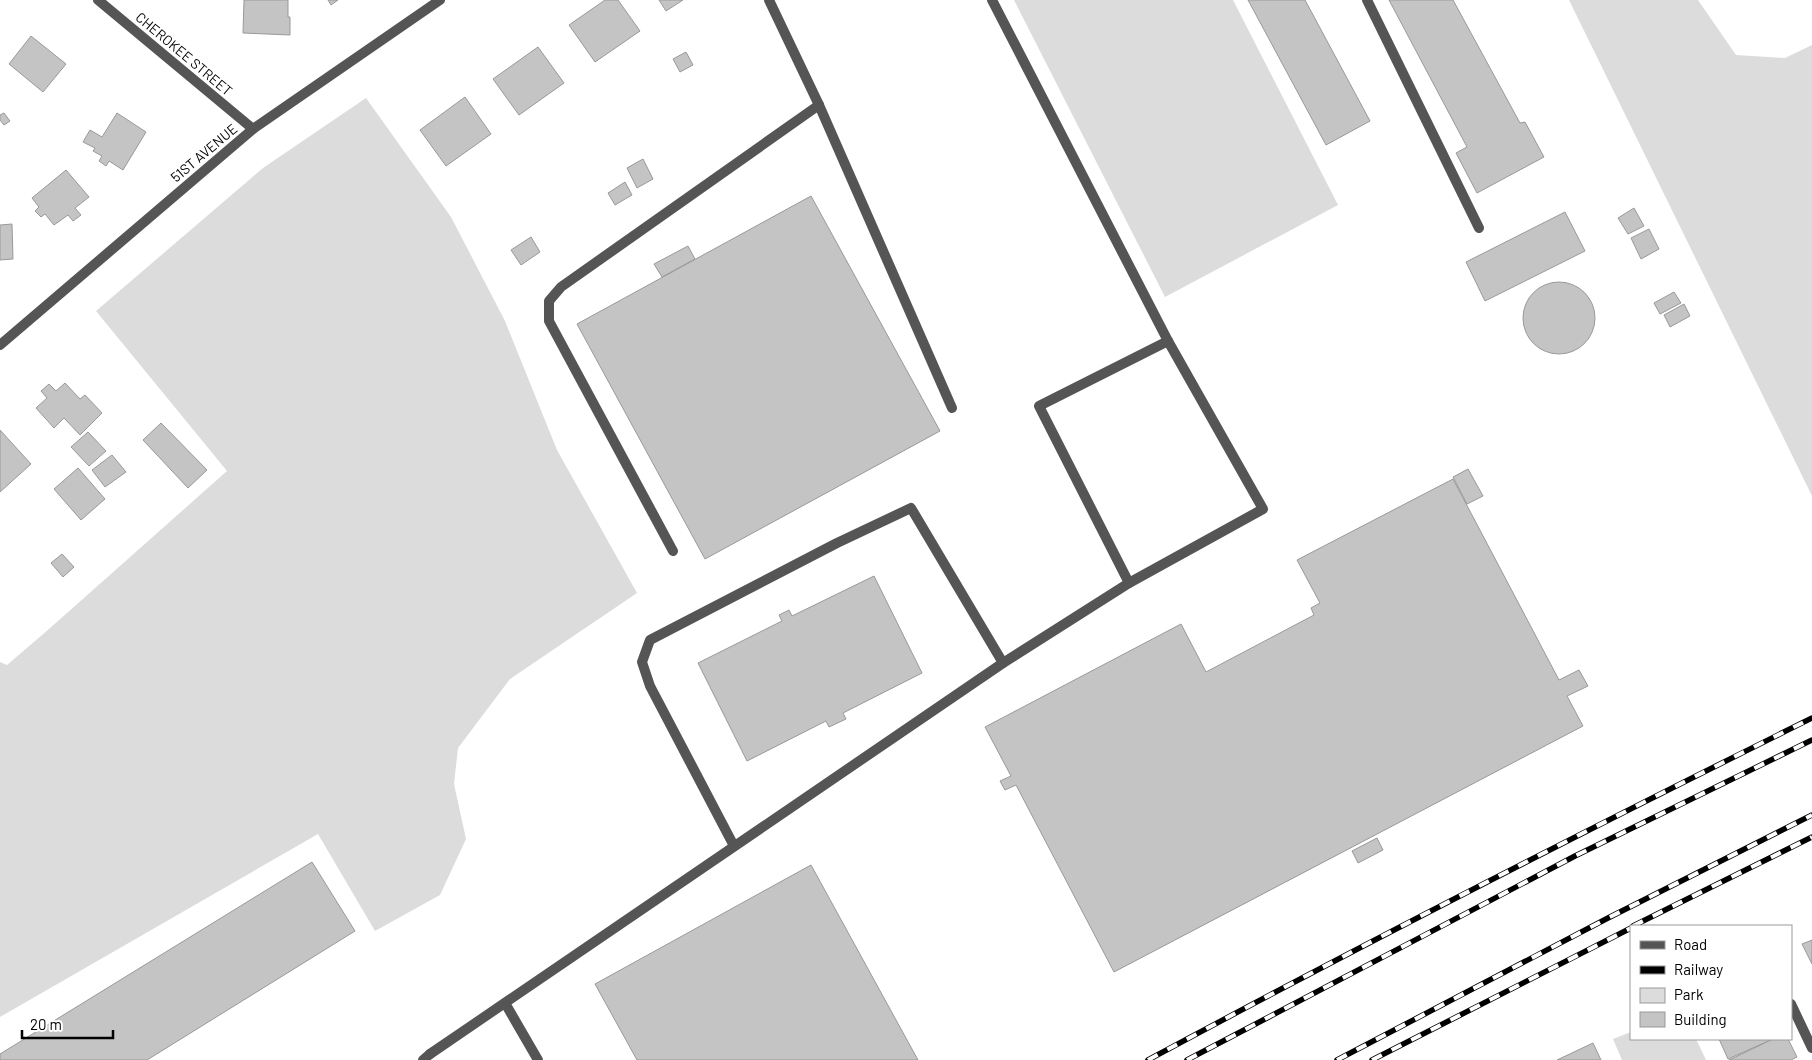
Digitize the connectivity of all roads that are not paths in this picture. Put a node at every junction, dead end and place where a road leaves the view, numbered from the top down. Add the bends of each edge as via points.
1 (98, 0) edge
2 (440, 0) edge
3 (769, 0) edge
4 (992, 0) edge
5 (1367, 0) edge
6 (819, 105) junction
7 (253, 129) junction
8 (1479, 228) dead end
9 (1168, 341) junction
10 (0, 344) edge
11 (952, 408) dead end
12 (673, 551) dead end
13 (1129, 584) junction
14 (1003, 663) junction
15 (734, 846) junction
16 (505, 1003) junction
17 (1792, 1006) edge
18 (1812, 1048) edge
19 (426, 1057) edge
20 (538, 1060) edge

1 - 7 street, CHEROKEE STREET
2 - 7 street, 51ST AVENUE
3 - 6 street
4 - 9 street
5 - 8 street
6 - 11 street
6 - 12 street via 561,287 549,301 549,321
7 - 10 street, 51ST AVENUE
9 - 13 street via 1039,406
9 - 13 street via 1264,509
13 - 14 street
14 - 15 street
14 - 15 street via 911,508 650,640 642,662 650,686
15 - 16 street
16 - 19 street
16 - 20 street
17 - 18 street

